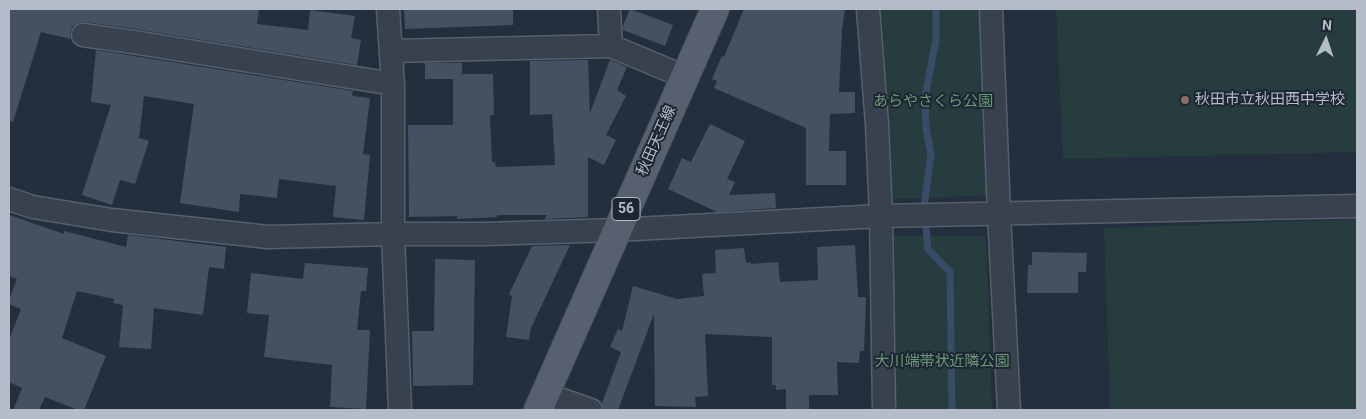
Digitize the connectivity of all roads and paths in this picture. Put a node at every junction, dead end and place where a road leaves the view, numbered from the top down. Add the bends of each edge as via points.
1 (387, 9) edge
2 (609, 9) edge
3 (715, 9) edge
4 (868, 9) edge
5 (992, 9) edge
6 (82, 35) dead end
7 (611, 46) junction
8 (391, 50) junction
9 (685, 77) junction
10 (392, 84) junction
11 (9, 199) edge
12 (1357, 206) edge
13 (988, 214) junction
14 (890, 216) junction
15 (616, 230) junction
16 (393, 234) junction
17 (542, 402) edge
18 (400, 410) edge
19 (591, 410) edge
20 (884, 410) edge
21 (1009, 410) edge

1 - 8 street
2 - 7 street
3 - 9 main road, 秋田天王線 / 56
4 - 14 street via 877,124
5 - 13 street
6 - 10 street
7 - 8 street
7 - 9 street
8 - 10 street
9 - 15 main road, 秋田天王線 / 56
10 - 16 street
11 - 16 street via 33,207 112,220 268,237
12 - 13 street
13 - 14 street
13 - 21 street
14 - 15 street
14 - 20 street
15 - 16 street
15 - 17 main road, 秋田天王線 / 56
16 - 18 street
17 - 19 street

